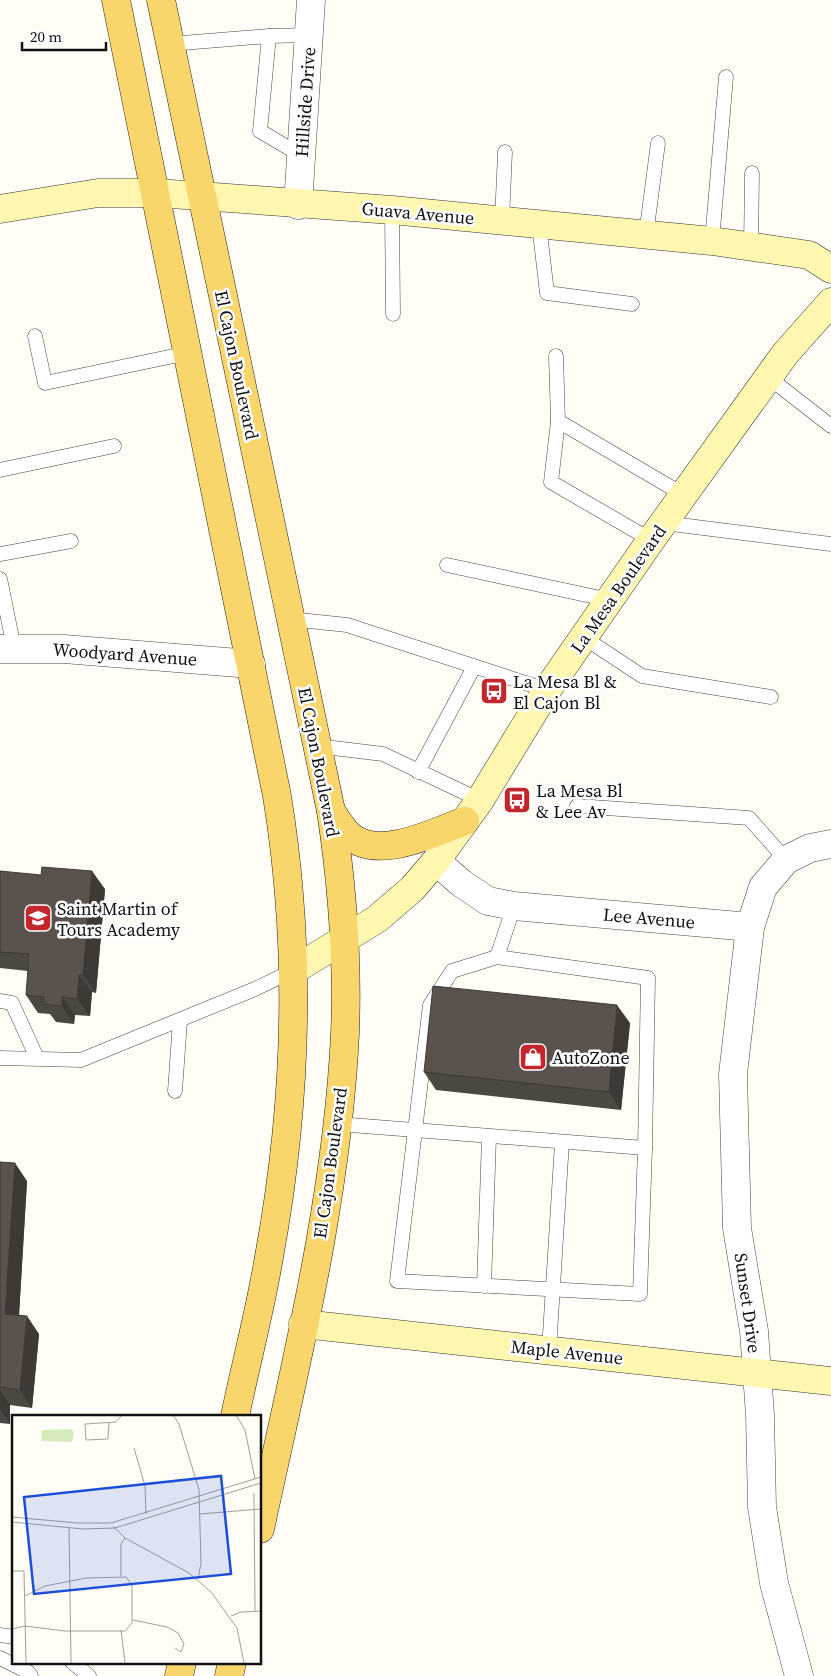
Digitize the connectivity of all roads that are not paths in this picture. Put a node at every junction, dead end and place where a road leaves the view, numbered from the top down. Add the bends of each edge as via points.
1 (116, 0) edge
2 (161, 0) edge
3 (311, 0) edge
4 (309, 35) junction
5 (269, 36) junction
6 (170, 44) junction
7 (726, 77) dead end
8 (658, 143) dead end
9 (505, 152) dead end
10 (302, 156) junction
11 (752, 173) dead end
12 (155, 193) junction
13 (202, 196) junction
14 (298, 204) junction
15 (0, 209) edge
16 (392, 210) junction
17 (502, 220) junction
18 (539, 224) junction
19 (646, 235) junction
20 (712, 241) junction
21 (750, 246) junction
22 (831, 269) edge
23 (831, 302) edge
24 (632, 304) dead end
25 (393, 314) dead end
26 (35, 336) dead end
27 (188, 353) junction
28 (556, 356) dead end
29 (768, 378) junction
30 (558, 420) junction
31 (831, 426) edge
32 (114, 446) dead end
33 (0, 470) edge
34 (684, 495) junction
35 (658, 531) junction
36 (71, 541) dead end
37 (831, 544) edge
38 (0, 554) edge
39 (447, 565) dead end
40 (0, 579) edge
41 (610, 600) junction
42 (290, 619) junction
43 (583, 637) junction
44 (7, 648) edge
45 (250, 664) junction
46 (474, 667) junction
47 (547, 690) junction
48 (771, 697) dead end
49 (317, 746) junction
50 (418, 772) junction
51 (577, 806) dead end
52 (473, 810) junction
53 (330, 811) junction
54 (831, 844) edge
55 (786, 860) junction
56 (436, 861) junction
57 (514, 906) junction
58 (750, 927) junction
59 (344, 940) junction
60 (497, 958) junction
61 (294, 970) junction
62 (0, 1001) edge
63 (180, 1021) junction
64 (0, 1058) edge
65 (36, 1058) junction
66 (175, 1091) dead end
67 (338, 1124) junction
68 (416, 1131) junction
69 (489, 1137) junction
70 (562, 1142) junction
71 (645, 1148) junction
72 (484, 1286) junction
73 (553, 1290) junction
74 (303, 1324) junction
75 (549, 1350) junction
76 (758, 1372) junction
77 (831, 1381) edge
78 (235, 1415) edge
79 (261, 1524) edge
80 (0, 1658) edge
81 (74, 1664) edge
82 (31, 1676) edge
83 (89, 1676) edge
84 (799, 1676) edge

1 - 12 main road
2 - 6 main road, El Cajon Boulevard
3 - 4 street, Hillside Drive
4 - 5 lane
4 - 10 street, Hillside Drive
5 - 6 lane
5 - 10 lane via 260,131
6 - 13 main road, El Cajon Boulevard
7 - 20 lane
8 - 19 lane
9 - 17 lane
10 - 14 street, Hillside Drive
11 - 21 lane
12 - 13 street, Guava Avenue
12 - 15 street, Guava Avenue via 98,193
12 - 27 main road
13 - 14 street, Guava Avenue
13 - 42 main road, El Cajon Boulevard
14 - 16 street, Guava Avenue
16 - 17 street, Guava Avenue
16 - 25 lane
17 - 18 street, Guava Avenue
18 - 19 street, Guava Avenue
18 - 24 lane via 547,293
19 - 20 street, Guava Avenue
20 - 21 street, Guava Avenue
21 - 22 street, Guava Avenue via 809,255
23 - 29 street, La Mesa Boulevard
26 - 27 lane via 45,383
27 - 45 main road
28 - 30 lane
29 - 31 lane
29 - 34 street, La Mesa Boulevard
30 - 34 lane
30 - 35 lane via 551,482
32 - 33 lane
34 - 35 street, La Mesa Boulevard
35 - 37 lane
35 - 41 street, La Mesa Boulevard
36 - 38 lane
39 - 41 lane
40 - 44 lane
41 - 43 street, La Mesa Boulevard
42 - 46 lane via 347,625
42 - 49 main road, El Cajon Boulevard
43 - 47 street, La Mesa Boulevard
43 - 48 lane via 642,676
44 - 45 street, Woodyard Avenue
45 - 61 main road via 286,846
46 - 47 lane
46 - 50 lane
47 - 52 street, La Mesa Boulevard
49 - 50 lane via 383,754
49 - 53 main road, El Cajon Boulevard
50 - 52 lane
51 - 55 lane via 749,818
52 - 53 main road via 410,841 378,846 364,844 351,837
52 - 56 street, La Mesa Boulevard
53 - 59 main road, El Cajon Boulevard via 340,872
54 - 55 street via 810,848
55 - 58 street via 763,887
56 - 57 street, Lee Avenue via 488,901
56 - 59 street, La Mesa Boulevard via 394,906
57 - 58 street, Lee Avenue
57 - 60 lane
58 - 76 street, Sunset Drive via 733,1074 737,1228
59 - 61 street, La Mesa Boulevard
59 - 67 main road, El Cajon Boulevard via 345,1034
60 - 68 lane via 452,971 430,1005
60 - 71 lane via 648,978
61 - 63 lane
61 - 78 main road via 287,1130 270,1257
62 - 65 lane via 12,1003
63 - 65 lane via 82,1060
63 - 66 lane
64 - 65 lane
67 - 68 lane
67 - 74 main road, El Cajon Boulevard
68 - 69 lane
68 - 72 lane via 397,1281
69 - 70 lane
69 - 72 lane
70 - 71 lane
70 - 73 lane
71 - 73 lane via 640,1294
72 - 73 lane
73 - 75 lane
74 - 75 street, Maple Avenue
74 - 79 main road, El Cajon Boulevard
75 - 76 street, Maple Avenue
76 - 77 street, Maple Avenue
76 - 84 street, Sunset Drive via 762,1506 774,1583
80 - 82 lane
81 - 83 lane

